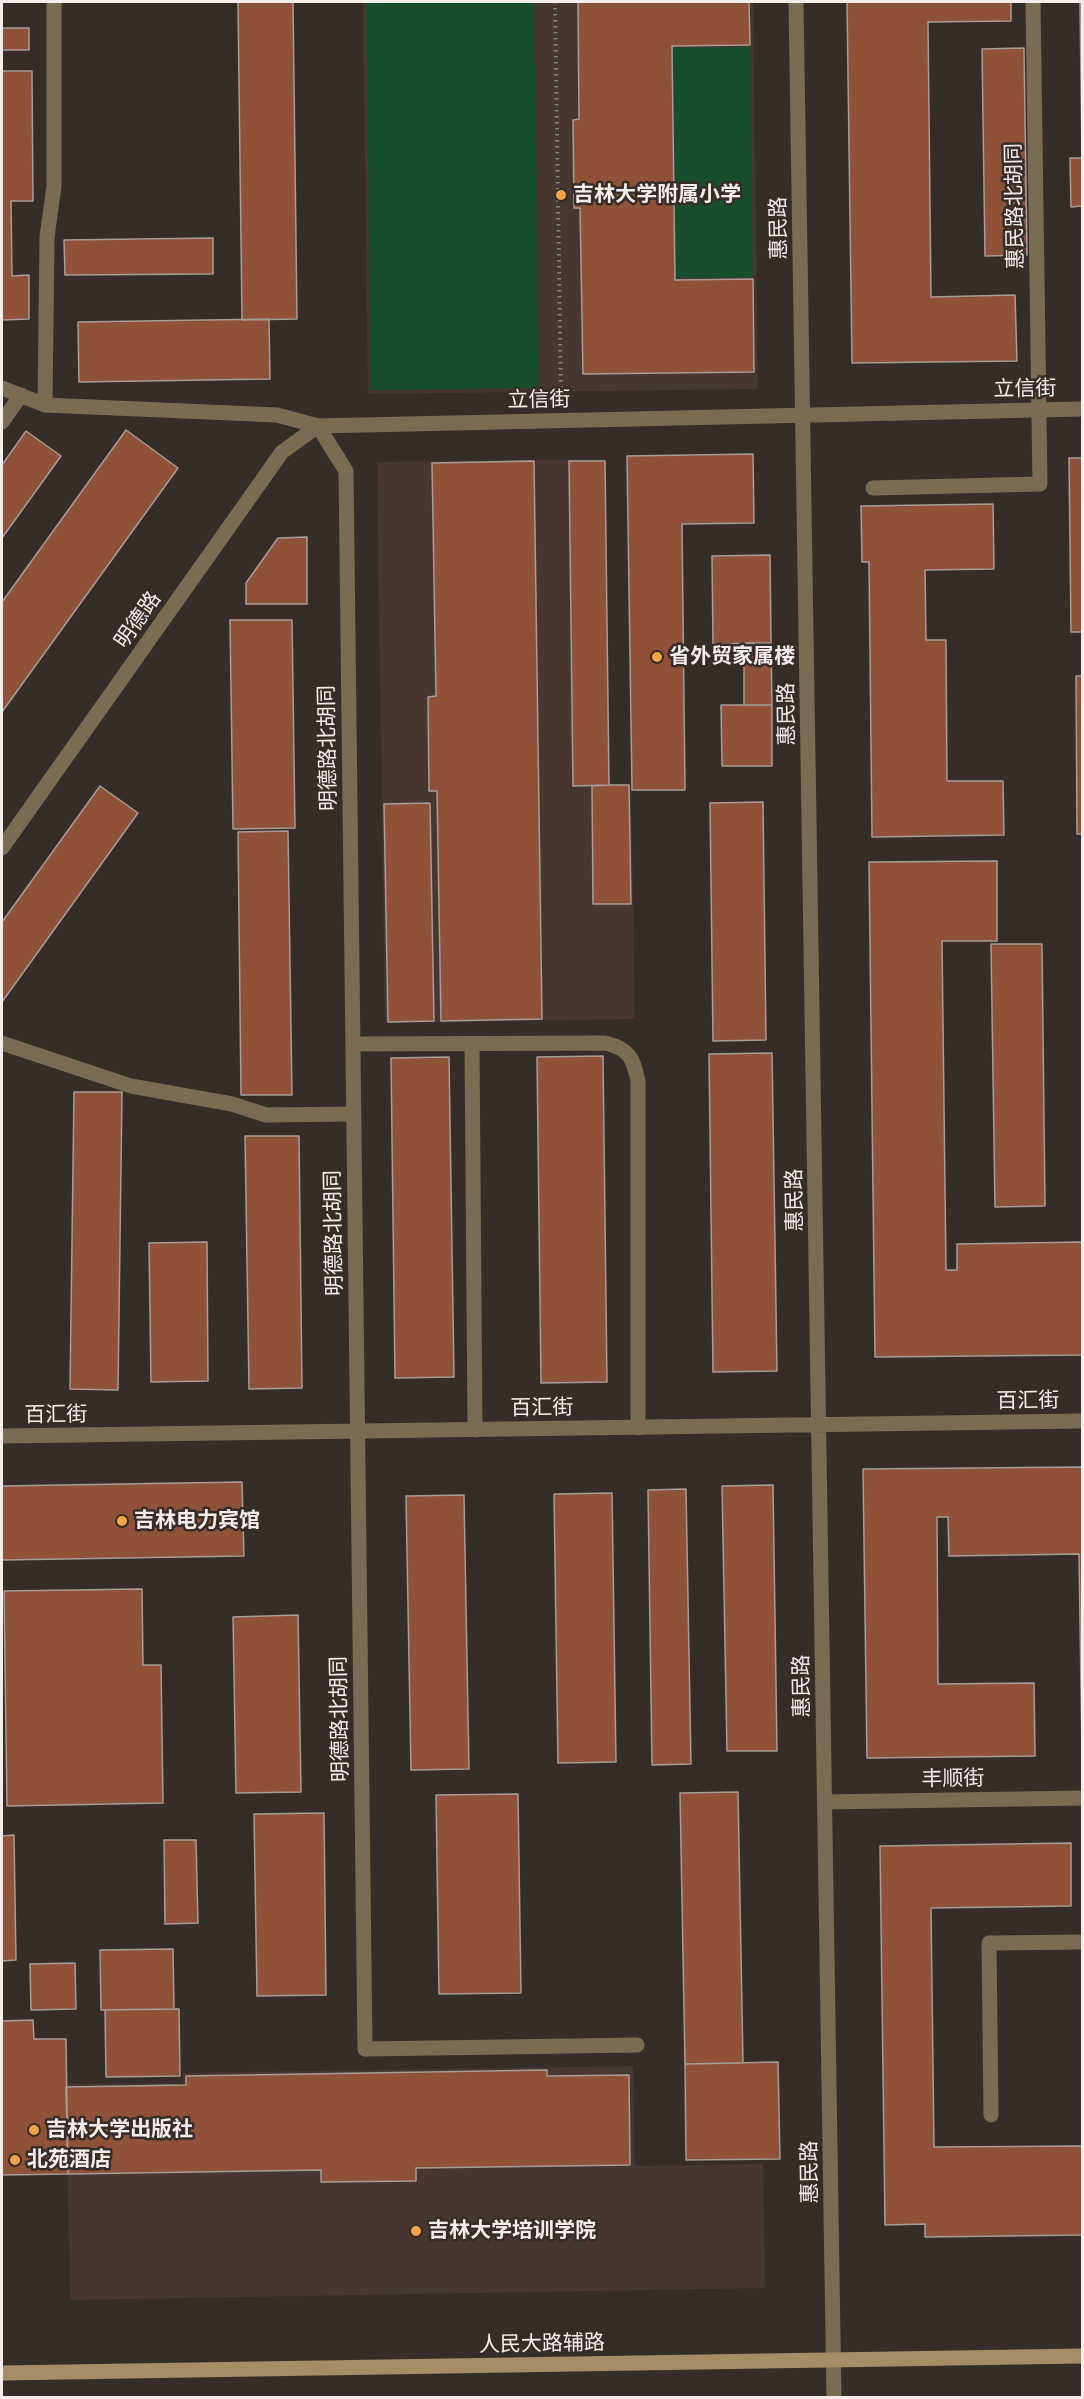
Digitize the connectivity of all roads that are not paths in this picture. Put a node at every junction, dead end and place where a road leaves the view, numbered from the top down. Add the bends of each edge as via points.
1 (54, 2) edge
2 (796, 2) edge
3 (1033, 2) edge
4 (2, 388) edge
5 (21, 395) junction
6 (45, 405) junction
7 (1083, 409) edge
8 (1039, 410) junction
9 (803, 415) junction
10 (2, 422) edge
11 (318, 426) junction
12 (873, 488) dead end
13 (2, 848) edge
14 (2, 1043) edge
15 (353, 1044) junction
16 (472, 1044) junction
17 (353, 1114) junction
18 (1083, 1421) edge
19 (820, 1426) junction
20 (638, 1428) junction
21 (475, 1430) junction
22 (358, 1431) junction
23 (2, 1436) edge
24 (1083, 1798) edge
25 (825, 1802) junction
26 (1083, 1941) edge
27 (637, 2045) dead end
28 (991, 2115) dead end
29 (1083, 2356) edge
30 (833, 2360) junction
31 (2, 2373) edge
32 (834, 2397) edge

1 - 6 street via 54,186 46,237
2 - 9 street, 惠民路
3 - 8 street, 惠民路北胡同
4 - 5 street, 立信街
5 - 6 street, 立信街
5 - 10 street
6 - 11 street, 立信街 via 277,415
7 - 8 street, 立信街
8 - 9 street, 立信街
8 - 12 street, 惠民路北胡同 via 1040,484
9 - 11 street, 立信街
9 - 19 street, 惠民路
11 - 13 street, 明德路 via 282,452
11 - 15 street, 明德路北胡同 via 346,471
14 - 17 street via 131,1086 232,1104 266,1115
15 - 16 street
15 - 17 street, 明德路北胡同
16 - 20 street via 605,1043 621,1047 633,1061 638,1081
16 - 21 street
17 - 22 street, 明德路北胡同
18 - 19 street, 百汇街
19 - 20 street, 百汇街
19 - 25 street, 惠民路
20 - 21 street, 百汇街
21 - 22 street, 百汇街
22 - 23 street, 百汇街
22 - 27 street, 明德路北胡同 via 365,2049
24 - 25 street, 丰顺街
25 - 30 street, 惠民路
26 - 28 street via 989,1943
29 - 30 main road, 人民大路辅路
30 - 31 main road, 人民大路辅路
30 - 32 street, 惠民路

